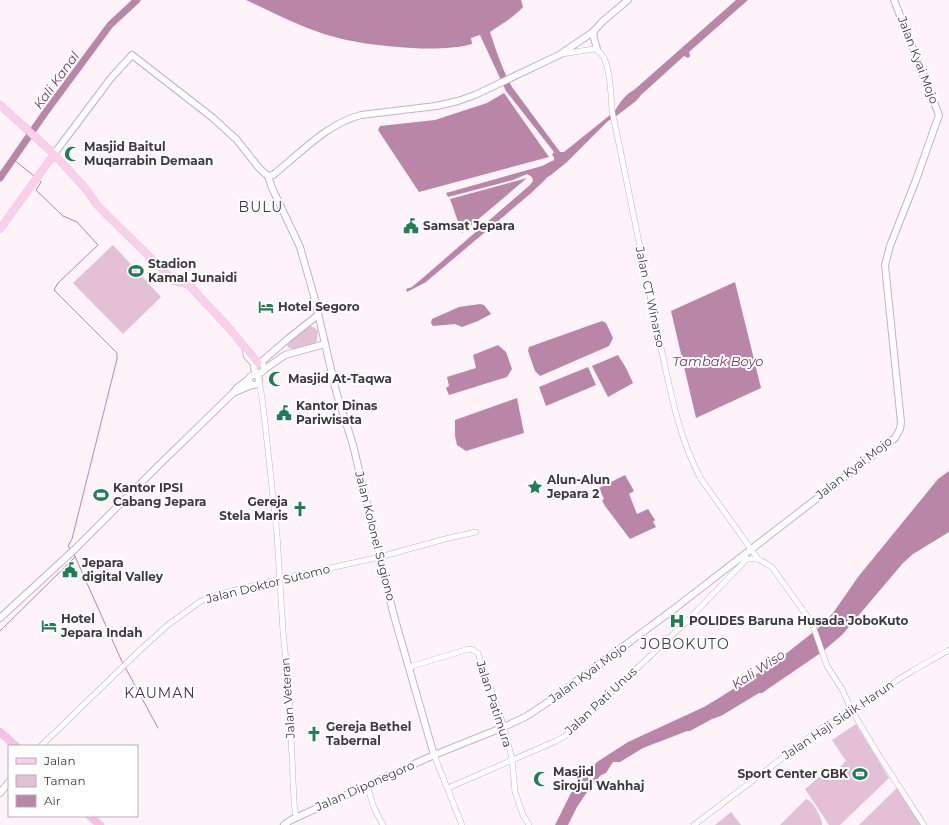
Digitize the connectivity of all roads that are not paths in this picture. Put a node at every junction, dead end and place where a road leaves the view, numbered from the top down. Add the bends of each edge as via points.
1 (628, 0) edge
2 (894, 0) edge
3 (594, 32) junction
4 (597, 49) junction
5 (559, 55) junction
6 (0, 105) edge
7 (54, 154) junction
8 (268, 176) junction
9 (0, 229) edge
10 (318, 315) junction
11 (325, 344) junction
12 (279, 347) junction
13 (285, 355) junction
14 (255, 369) junction
15 (264, 370) junction
16 (256, 383) junction
17 (234, 392) junction
18 (476, 532) dead end
19 (752, 550) junction
20 (380, 557) junction
21 (747, 559) junction
22 (758, 559) junction
23 (738, 560) junction
24 (280, 579) junction
25 (0, 618) edge
26 (949, 650) edge
27 (409, 668) junction
28 (851, 710) junction
29 (504, 728) junction
30 (0, 732) edge
31 (15, 745) edge
32 (42, 745) edge
33 (434, 755) junction
34 (512, 759) junction
35 (8, 783) edge
36 (367, 785) junction
37 (448, 788) junction
38 (0, 793) edge
39 (91, 817) edge
40 (296, 818) junction
41 (100, 825) edge
42 (284, 825) edge
43 (292, 825) edge
44 (383, 825) edge
45 (462, 825) edge
46 (529, 825) edge
47 (694, 825) edge
48 (924, 825) edge

1 - 3 main road
2 - 19 main road, Jalan Kyai Mojo via 939,114 885,265 901,425 890,443 808,504
3 - 4 main road
3 - 5 main road
4 - 5 street
4 - 19 street, Jalan CT Winarso via 602,52 606,61 614,121 665,368 683,438 700,479
5 - 8 main road via 502,83 451,103 353,117 328,129 273,175
6 - 7 main road
7 - 8 main road via 111,78 132,55 213,118 240,143
7 - 9 main road
7 - 14 main road via 97,205 174,281 188,284 246,349
8 - 10 main road, Jalan Kolonel Sugiono via 300,247
10 - 11 main road, Jalan Kolonel Sugiono
10 - 12 main road
11 - 13 main road
11 - 20 main road, Jalan Kolonel Sugiono
12 - 13 main road
12 - 14 main road
13 - 15 main road
14 - 15 main road via 258,373
14 - 15 main road via 263,364
14 - 16 main road
14 - 16 main road via 250,383
14 - 17 main road
15 - 16 main road
16 - 17 main road
16 - 24 street, Jalan Veteran via 262,398 270,460
17 - 25 main road via 156,466 75,549
18 - 20 street, Jalan Doktor Sutomo
19 - 22 street, Jalan CT Winarso
19 - 23 main road, Jalan Kyai Mojo
20 - 24 street, Jalan Doktor Sutomo
20 - 27 main road, Jalan Kolonel Sugiono
21 - 22 street
21 - 23 street
21 - 34 street, Jalan Pati Unus via 684,624 572,730 556,741
22 - 28 street via 775,570 815,629 829,668
23 - 29 main road, Jalan Kyai Mojo via 552,700
24 - 32 street, Jalan Doktor Sutomo via 201,601 169,624
24 - 40 street, Jalan Veteran
26 - 28 street, Jalan Haji Sidik Harun
27 - 29 street, Jalan Patimura via 469,649 476,651
27 - 33 main road, Jalan Kolonel Sugiono
28 - 47 street, Jalan Haji Sidik Harun via 822,728
28 - 48 street
29 - 33 main road, Jalan Kyai Mojo
29 - 34 street, Jalan Patimura
30 - 31 highway
33 - 36 main road, Jalan Diponegoro
33 - 37 street
34 - 37 street, Jalan Pati Unus
34 - 46 street, Jalan Patimura via 515,792
35 - 38 main road
36 - 40 main road, Jalan Diponegoro
36 - 44 street via 374,808
37 - 45 street
39 - 41 highway
40 - 42 main road, Jalan Diponegoro
40 - 43 main road

